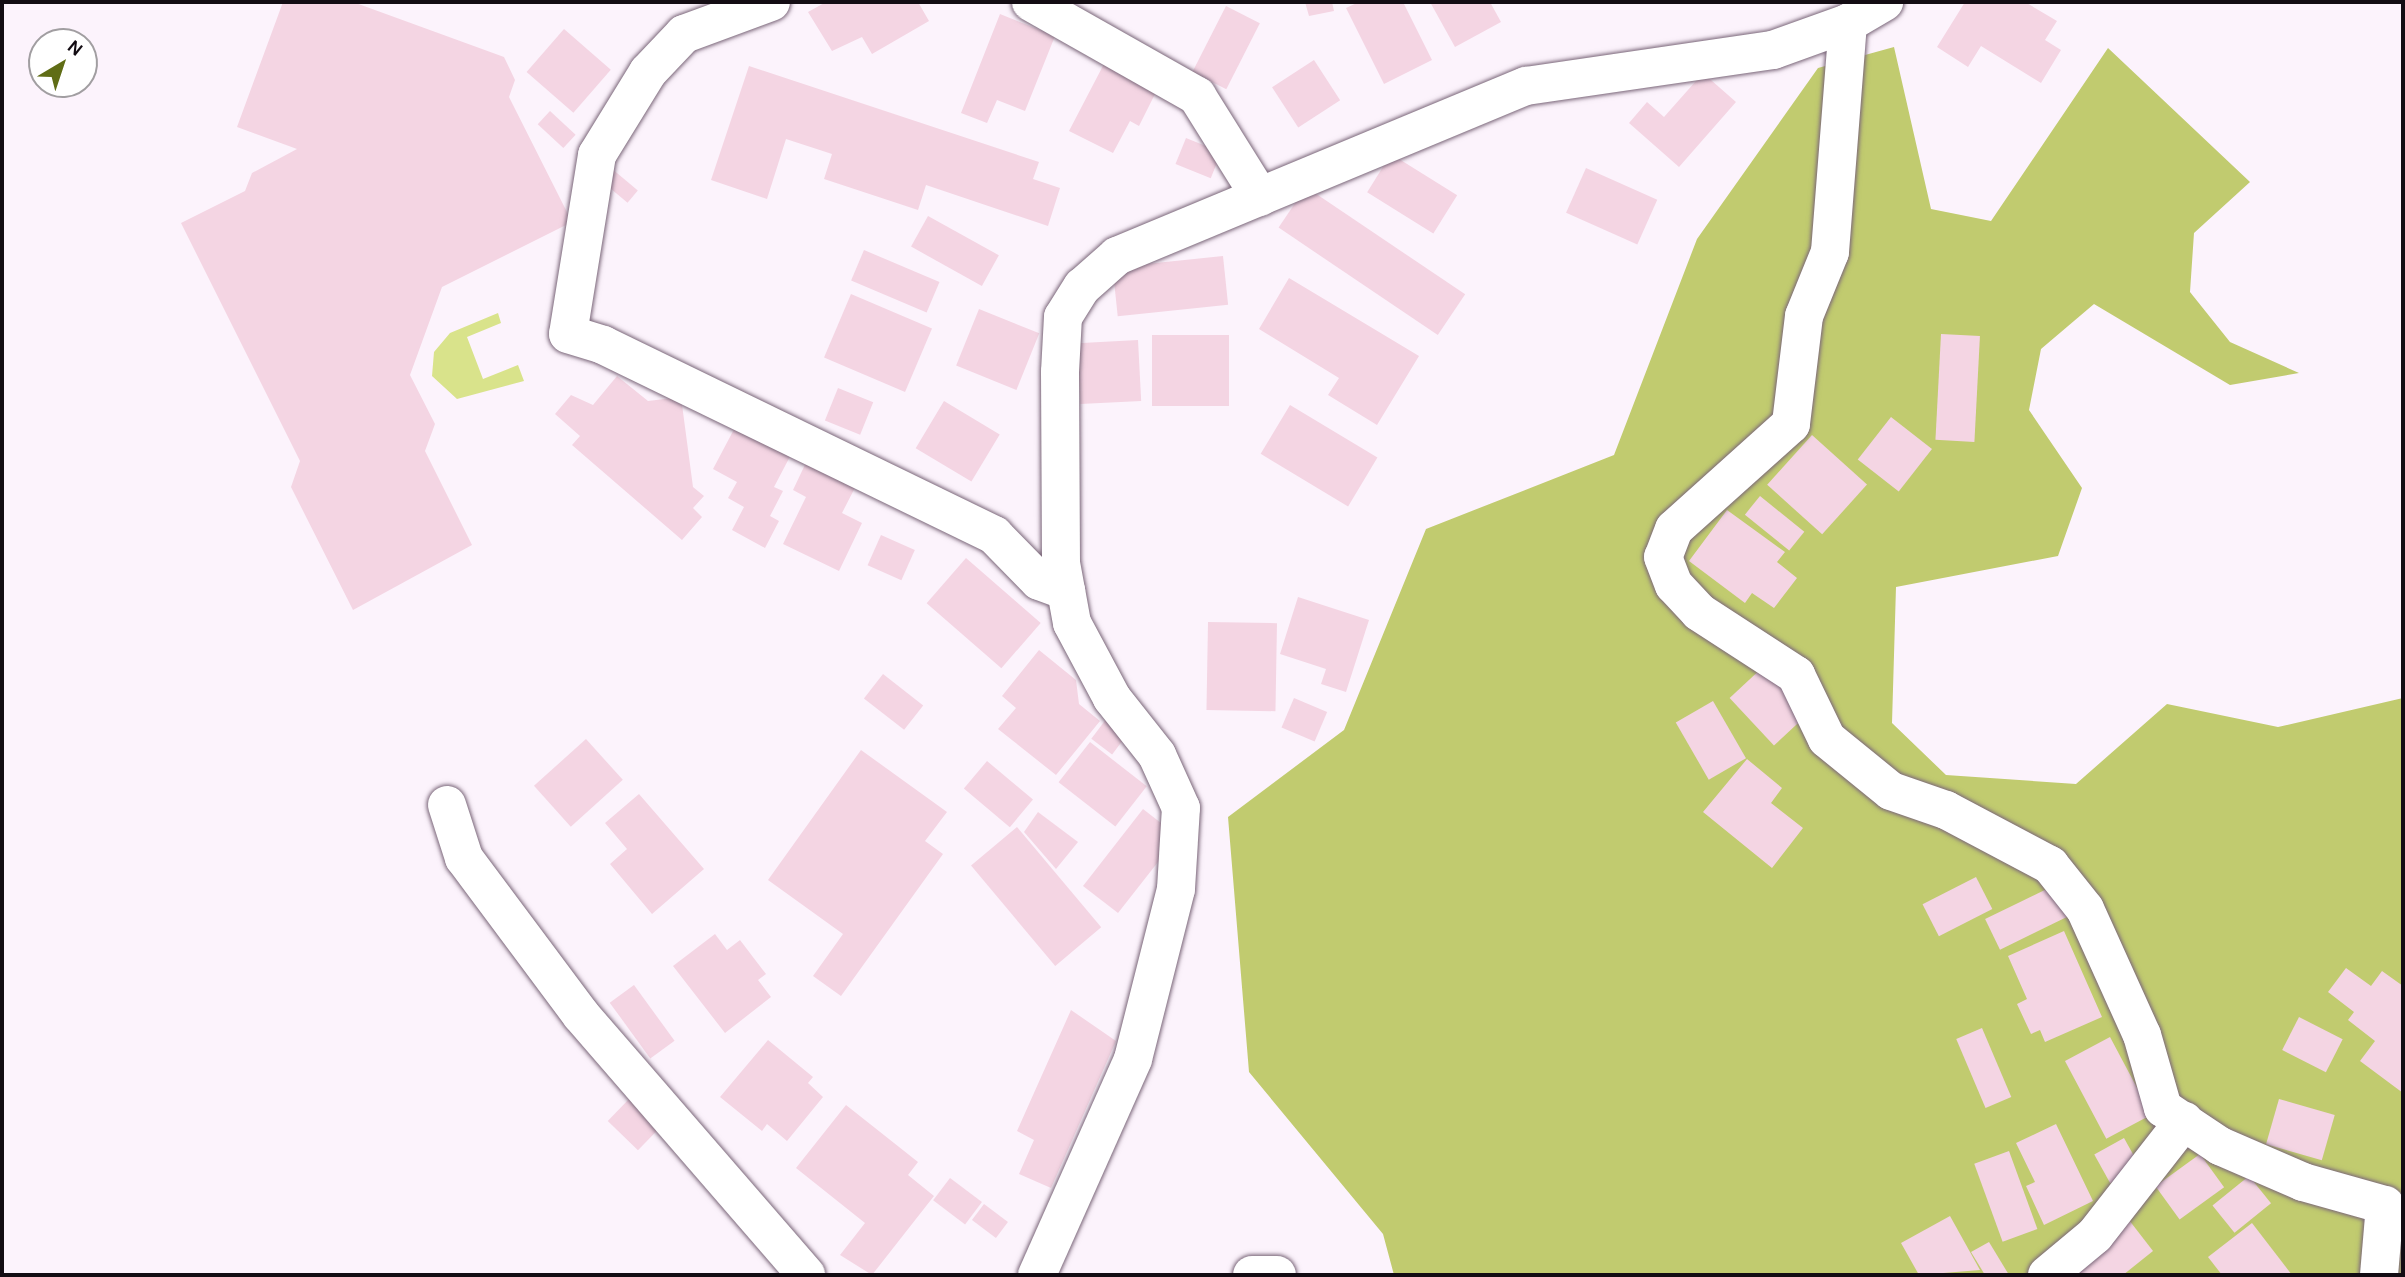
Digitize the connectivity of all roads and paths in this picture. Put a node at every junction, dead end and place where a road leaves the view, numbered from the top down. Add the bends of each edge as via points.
1 (771, 2) edge
2 (1031, 2) edge
3 (1884, 2) edge
4 (1848, 23) junction
5 (1260, 197) junction
6 (1066, 591) junction
7 (447, 804) dead end
8 (2184, 1121) junction
9 (806, 1275) edge
10 (1037, 1275) edge
11 (1252, 1275) edge
12 (1277, 1275) edge
13 (2048, 1275) edge
14 (2379, 1275) edge

1 - 6 street via 684,34 648,72 597,155 568,334 604,345 994,535 1039,580
2 - 5 street via 1197,96
3 - 4 street
4 - 5 street via 1773,50 1526,86
4 - 8 street via 1830,252 1804,316 1791,424 1694,506 1674,529 1663,557 1675,584 1699,612 1796,675 1827,739 1891,791 1946,810 2050,865 2085,909 2142,1035 2163,1108
5 - 6 street via 1117,256 1082,287 1063,317
6 - 10 street via 1072,623 1112,698 1157,755 1181,808 1176,889 1133,1059
7 - 9 street via 464,858 581,1015
8 - 13 street via 2095,1235
8 - 14 street via 2220,1146 2303,1182 2385,1205
11 - 12 street

